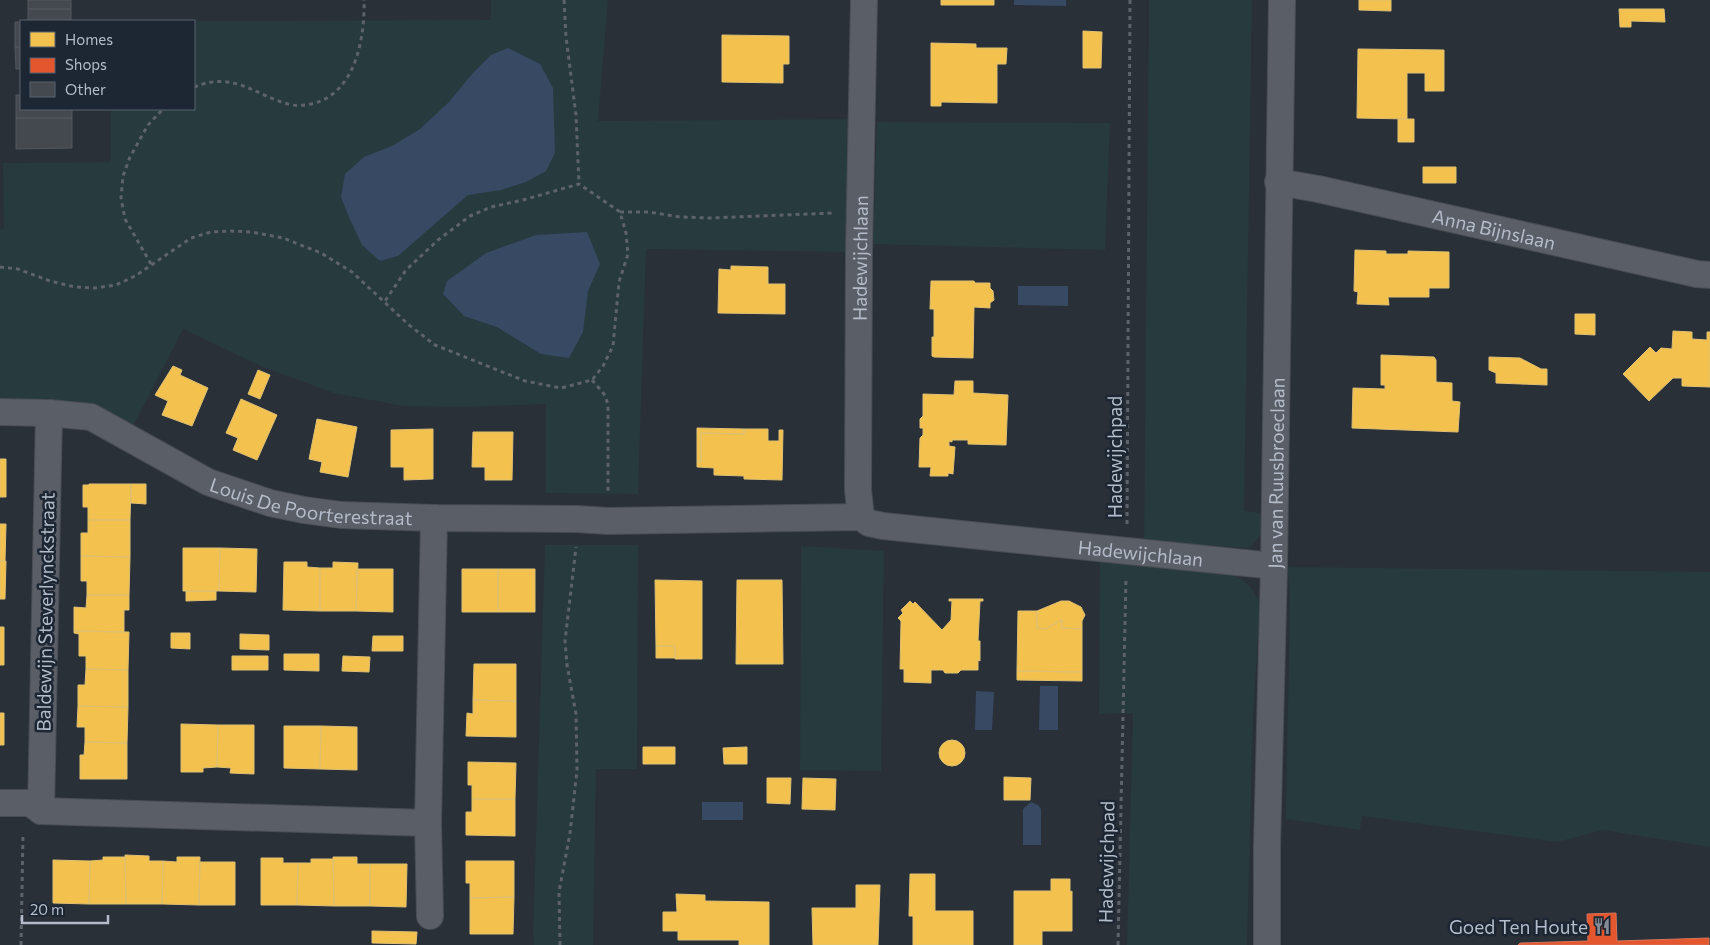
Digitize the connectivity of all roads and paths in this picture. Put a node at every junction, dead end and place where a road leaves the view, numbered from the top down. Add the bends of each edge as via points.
1 (364, 0) edge
2 (564, 0) edge
3 (864, 0) edge
4 (1130, 0) edge
5 (1282, 0) edge
6 (195, 87) edge
7 (161, 110) edge
8 (1278, 182) junction
9 (579, 184) junction
10 (620, 212) junction
11 (860, 212) junction
12 (151, 264) junction
13 (0, 267) edge
14 (1710, 275) edge
15 (385, 301) junction
16 (592, 380) junction
17 (0, 412) edge
18 (49, 413) junction
19 (861, 517) junction
20 (434, 518) junction
21 (576, 519) junction
22 (608, 521) junction
23 (641, 521) joint
24 (1127, 550) junction
25 (1274, 566) junction
26 (0, 803) edge
27 (41, 812) junction
28 (428, 823) junction
29 (430, 916) dead end
30 (21, 945) edge
31 (560, 945) edge
32 (1118, 945) edge
33 (1267, 945) edge

1 - 6 path via 360,46 351,70 341,86 320,102 294,105 224,82
2 - 9 path via 576,115
3 - 11 street, Hadewijchlaan
4 - 24 path, Hadewijchpad
5 - 8 street, Jan van Ruusbroeclaan
7 - 12 path via 148,125 130,157 120,198 125,219
8 - 14 street, Anna Bijnslaan
8 - 25 street, Jan van Ruusbroeclaan
9 - 10 path
9 - 15 path via 491,207 470,216 406,270
10 - 11 path via 711,218
10 - 16 path via 628,254 619,282 613,346
11 - 19 street, Hadewijchlaan via 858,490
12 - 13 path via 116,285 95,288 67,285 18,269
12 - 15 path via 191,238 211,232 251,232 283,238 321,253 352,272
15 - 16 path via 434,345 495,370 524,381 561,388
16 - 22 path via 608,404
17 - 18 street, Louis De Poorterestraat
18 - 20 street, Louis De Poorterestraat via 91,417 208,482 270,503 341,515
18 - 27 street, Baldewijn Steverlynckstraat
19 - 23 street, Hadewijchlaan
19 - 24 street, Hadewijchlaan via 869,523 884,526
20 - 21 street, Louis De Poorterestraat
20 - 28 street
21 - 22 street, Louis De Poorterestraat
21 - 31 path via 565,641 576,714 577,770 559,892
22 - 23 street, Louis De Poorterestraat
24 - 25 street, Hadewijchlaan
24 - 32 path, Hadewijchpad
25 - 33 street, Jan van Ruusbroeclaan
26 - 27 street via 30,804
27 - 28 street
27 - 30 path via 22,834
28 - 29 street

